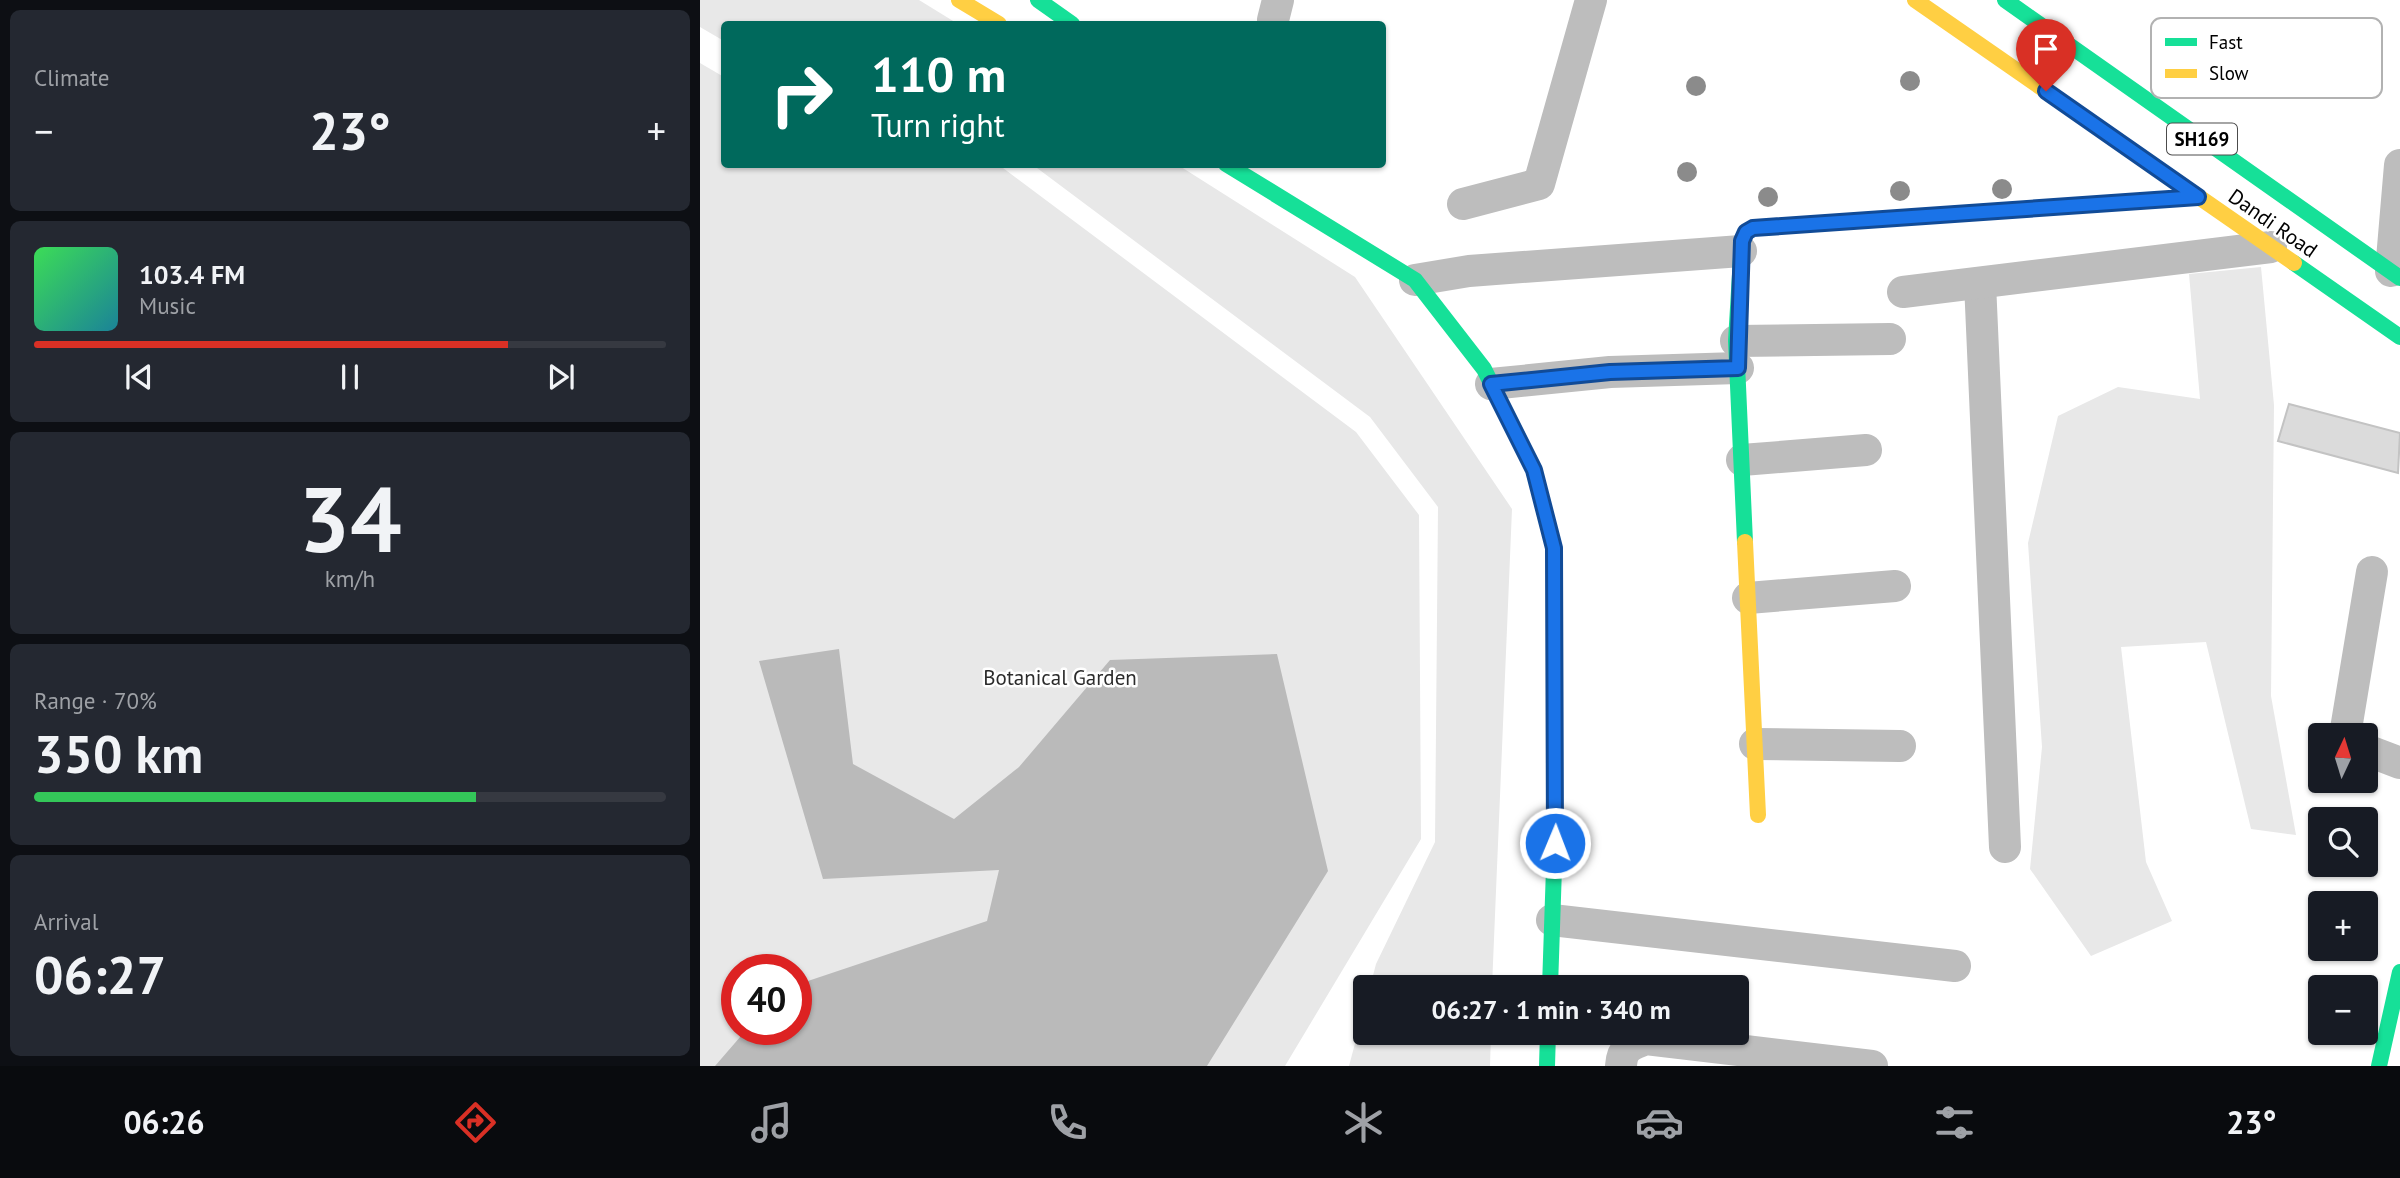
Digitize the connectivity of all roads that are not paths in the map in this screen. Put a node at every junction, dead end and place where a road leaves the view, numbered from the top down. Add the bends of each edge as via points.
1 (959, 0) edge
2 (1038, 0) edge
3 (1591, 0) edge
4 (1915, 0) edge
5 (2005, 0) edge
6 (994, 21) edge
7 (1068, 21) edge
8 (2400, 165) edge
9 (1233, 168) edge
10 (2198, 197) junction
11 (1463, 204) dead end
12 (2271, 247) junction
13 (1741, 251) junction
14 (2395, 274) edge
15 (1415, 280) junction
16 (1980, 283) junction
17 (1903, 292) dead end
18 (2400, 337) edge
19 (1890, 339) dead end
20 (1737, 354) junction
21 (1491, 384) junction
22 (1866, 450) dead end
23 (1742, 460) junction
24 (2372, 572) dead end
25 (1895, 586) dead end
26 (1748, 597) junction
27 (2347, 723) edge
28 (1755, 744) junction
29 (1900, 746) dead end
30 (2378, 755) edge
31 (2400, 763) edge
32 (1758, 815) dead end
33 (2005, 847) dead end
34 (1552, 920) junction
35 (1955, 966) dead end
36 (2400, 972) edge
37 (1550, 975) edge
38 (1548, 1045) edge
39 (1547, 1066) edge
40 (1621, 1066) edge
41 (1872, 1066) edge
42 (2379, 1066) edge

1 - 6 street
2 - 7 street
3 - 11 street via 1539,184
4 - 10 street, Dandi Road / SH169
5 - 14 street, Dandi Road / SH169
8 - 14 street
9 - 15 street
10 - 12 street, Dandi Road / SH169
10 - 13 street via 1753,228 1746,232
12 - 16 street
12 - 18 street, Dandi Road / SH169
13 - 15 street via 1469,271
13 - 20 street
15 - 21 street
16 - 17 street
16 - 33 street
19 - 20 street
20 - 21 street
20 - 23 street
21 - 34 street via 1534,470 1554,548
22 - 23 street
23 - 26 street
24 - 27 street
25 - 26 street
26 - 28 street
28 - 29 street
28 - 32 street
30 - 31 street
34 - 35 street
34 - 37 street
36 - 42 street
38 - 39 street
40 - 41 street via 1629,1045 1646,1040

